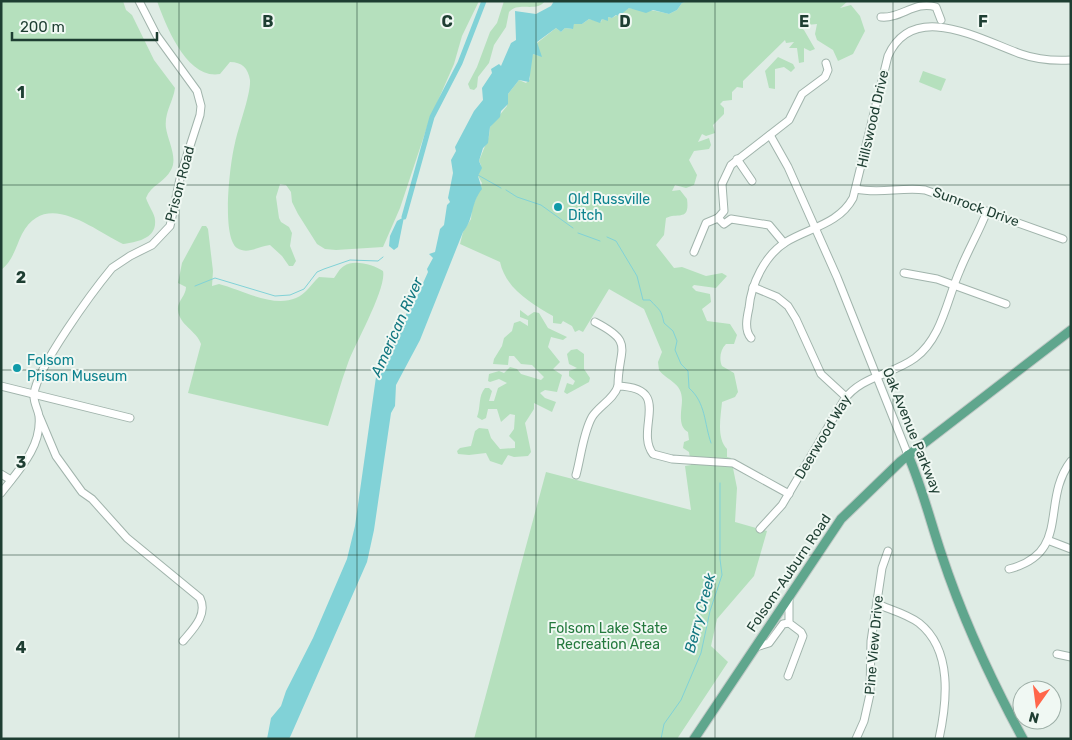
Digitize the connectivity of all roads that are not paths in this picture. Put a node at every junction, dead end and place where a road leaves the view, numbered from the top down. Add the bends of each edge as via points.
1 (139, 1) edge
2 (881, 17) dead end
3 (940, 20) junction
4 (1071, 60) edge
5 (826, 63) dead end
6 (770, 135) junction
7 (737, 159) junction
8 (752, 181) dead end
9 (856, 190) junction
10 (724, 211) junction
11 (987, 211) junction
12 (718, 218) junction
13 (731, 219) junction
14 (815, 228) junction
15 (1064, 239) dead end
16 (784, 243) junction
17 (694, 252) dead end
18 (904, 273) dead end
19 (954, 284) junction
20 (753, 288) junction
21 (1006, 304) dead end
22 (595, 322) dead end
23 (1071, 330) edge
24 (751, 338) dead end
25 (876, 377) junction
26 (1, 386) edge
27 (618, 386) junction
28 (34, 394) junction
29 (846, 397) junction
30 (39, 416) junction
31 (130, 418) dead end
32 (908, 455) junction
33 (1071, 462) edge
34 (1, 474) edge
35 (576, 475) dead end
36 (11, 480) junction
37 (1, 493) edge
38 (789, 494) junction
39 (760, 529) dead end
40 (1050, 540) junction
41 (1071, 549) edge
42 (888, 551) dead end
43 (1009, 569) dead end
44 (789, 598) junction
45 (877, 604) junction
46 (790, 623) junction
47 (183, 642) dead end
48 (756, 648) junction
49 (1057, 654) dead end
50 (1071, 658) edge
51 (788, 676) dead end
52 (694, 739) edge
53 (856, 739) edge
54 (939, 739) edge
55 (1023, 739) edge

1 - 28 street, Prison Road via 157,36 197,90 201,106 199,122 181,174 173,218 167,232 152,245 112,268 50,356
2 - 3 street via 888,18 927,4 936,7
3 - 4 street, Hillswood Drive via 954,23 1030,57
3 - 9 street, Hillswood Drive via 927,20 908,28 890,49
5 - 6 street via 828,70 825,76 802,94 789,120
6 - 7 street
6 - 14 street, Oak Avenue Parkway
7 - 8 street
7 - 10 street via 722,184
9 - 11 street, Sunrock Drive via 925,190
9 - 14 street, Hillswood Drive via 845,210
10 - 12 street
10 - 13 street
11 - 15 street, Sunrock Drive
11 - 19 street, Deerwood Way
12 - 13 street via 724,224
12 - 17 street via 706,223
13 - 16 street via 769,225
14 - 16 street, Hillswood Drive
14 - 25 street, Oak Avenue Parkway
16 - 20 street, Hillswood Drive via 764,265
18 - 19 street
19 - 21 street
19 - 25 street, Deerwood Way via 936,334 928,346 910,362
20 - 24 street, Hillswood Drive via 747,328
20 - 29 street via 776,297 788,306 821,374
22 - 27 street via 621,339
23 - 32 main road, Folsom-Auburn Road
25 - 29 street, Deerwood Way
25 - 32 street, Oak Avenue Parkway
26 - 28 street
27 - 35 street via 592,418
27 - 38 street via 633,386 645,395 649,404 649,445 653,454 672,460 731,463
28 - 30 street
28 - 31 street
29 - 38 street, Deerwood Way
30 - 36 street via 32,451
30 - 47 street via 56,456 82,492 127,538 200,598 202,615
32 - 44 main road, Folsom-Auburn Road via 841,519
32 - 55 main road, Oak Avenue Parkway via 953,585
33 - 40 street via 1060,483
34 - 36 street
36 - 37 street
38 - 39 street, Deerwood Way
40 - 41 street
40 - 43 street via 1036,559
42 - 45 street, Pine View Drive
44 - 46 street
44 - 48 main road, Folsom-Auburn Road
45 - 53 street, Pine View Drive via 871,641 870,694 864,722
45 - 54 street via 918,622 936,644 946,701
46 - 48 street via 783,624 769,643
46 - 51 street via 803,636
48 - 52 main road, Folsom-Auburn Road
49 - 50 street

